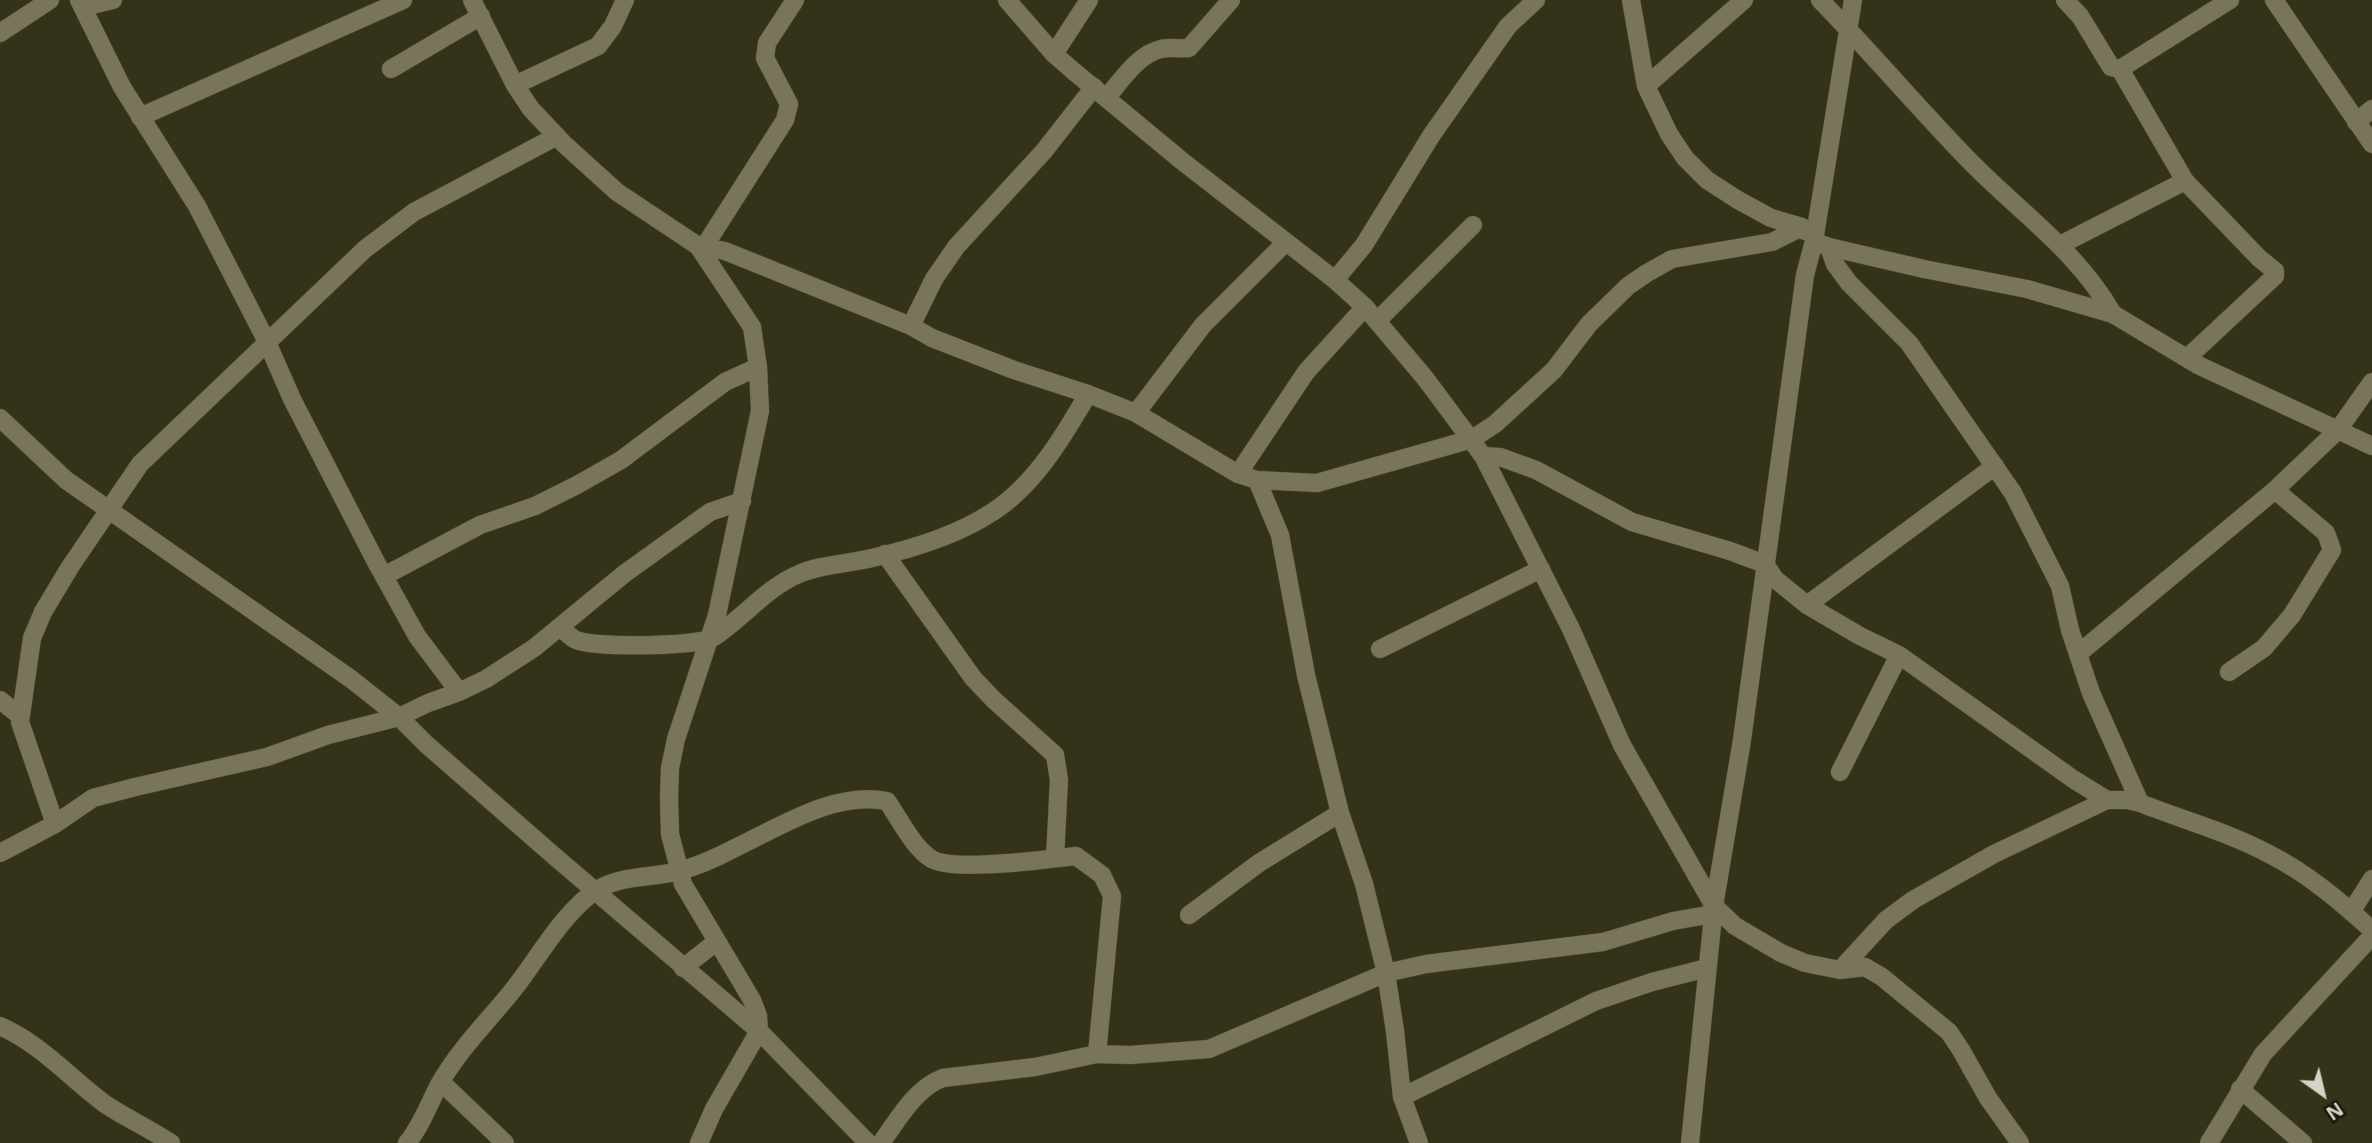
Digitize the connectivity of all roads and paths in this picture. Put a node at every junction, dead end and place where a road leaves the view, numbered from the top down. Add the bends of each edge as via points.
1 (50, 0) edge
2 (113, 0) edge
3 (402, 0) edge
4 (472, 0) edge
5 (625, 0) edge
6 (795, 0) edge
7 (1007, 0) edge
8 (1089, 0) edge
9 (1231, 0) edge
10 (1536, 0) edge
11 (1631, 0) edge
12 (1744, 0) edge
13 (1820, 0) edge
14 (1853, 0) edge
15 (2065, 0) edge
16 (2230, 0) edge
17 (2274, 0) edge
18 (81, 4) edge
19 (481, 16) junction
20 (1848, 29) junction
21 (0, 33) edge
22 (1054, 54) junction
23 (391, 69) dead end
24 (2120, 69) junction
25 (515, 85) junction
26 (1646, 86) junction
27 (1100, 92) junction
28 (2372, 109) edge
29 (141, 117) junction
30 (2356, 122) junction
31 (556, 136) junction
32 (2372, 144) edge
33 (2185, 181) junction
34 (1473, 225) dead end
35 (1815, 239) junction
36 (1286, 242) junction
37 (2060, 245) junction
38 (701, 246) junction
39 (1335, 280) junction
40 (1371, 314) junction
41 (2113, 314) junction
42 (911, 326) junction
43 (267, 342) junction
44 (2188, 358) junction
45 (758, 367) junction
46 (2372, 382) edge
47 (1088, 394) junction
48 (1136, 413) junction
49 (0, 418) edge
50 (2338, 430) junction
51 (1472, 439) junction
52 (2372, 446) edge
53 (1483, 456) junction
54 (1995, 466) junction
55 (1238, 474) junction
56 (1257, 480) junction
57 (2275, 490) junction
58 (742, 501) junction
59 (107, 510) junction
60 (885, 554) junction
61 (1765, 565) junction
62 (1541, 569) junction
63 (384, 576) junction
64 (1807, 605) junction
65 (560, 627) junction
66 (711, 639) junction
67 (1380, 649) dead end
68 (2078, 654) junction
69 (1899, 655) junction
70 (2229, 672) dead end
71 (460, 692) junction
72 (0, 700) edge
73 (19, 715) junction
74 (399, 717) junction
75 (1840, 772) dead end
76 (2107, 800) junction
77 (2140, 803) junction
78 (1340, 813) junction
79 (55, 824) junction
80 (0, 853) edge
81 (1055, 858) junction
82 (678, 871) junction
83 (2372, 879) edge
84 (597, 890) junction
85 (1713, 910) junction
86 (2351, 912) junction
87 (1189, 915) dead end
88 (2372, 930) edge
89 (2372, 936) edge
90 (716, 942) junction
91 (683, 968) junction
92 (1707, 968) junction
93 (1840, 970) junction
94 (1385, 973) junction
95 (0, 1026) edge
96 (760, 1031) junction
97 (1097, 1054) junction
98 (441, 1082) junction
99 (2240, 1089) junction
100 (1402, 1097) junction
101 (696, 1142) edge
102 (171, 1143) edge
103 (407, 1143) edge
104 (505, 1143) edge
105 (868, 1143) edge
106 (881, 1143) edge
107 (1419, 1143) edge
108 (1690, 1143) edge
109 (2020, 1143) edge
110 (2209, 1143) edge
111 (2303, 1143) edge

1 - 21 street
2 - 18 street
3 - 29 street
4 - 19 street
5 - 25 street via 598,46
6 - 38 street via 767,43 765,58 789,104 785,120
7 - 22 street
8 - 22 street
9 - 27 street via 1189,48 1150,54
10 - 39 street via 1508,26 1431,136 1364,245
11 - 26 street
12 - 26 street
13 - 20 street
14 - 20 street
15 - 24 street via 2111,67
16 - 24 street
17 - 30 street
18 - 29 street
19 - 23 street
19 - 25 street
20 - 35 street
20 - 37 street via 1962,154
22 - 27 street
24 - 33 street
25 - 31 street
26 - 35 street via 1669,134 1707,180
27 - 36 street
27 - 42 street via 956,247
28 - 30 street
29 - 43 street via 197,206
30 - 32 street
31 - 38 street via 617,192
31 - 43 street via 414,212 365,249
33 - 37 street
33 - 44 street via 2275,271 2275,276
34 - 40 street
35 - 41 street
35 - 51 street via 1672,260 1647,273 1589,324 1554,370
35 - 54 street via 1849,283 1909,343
35 - 61 street via 1805,275
36 - 39 street
36 - 48 street via 1203,325
37 - 41 street
38 - 42 street via 725,251
38 - 45 street via 752,327
39 - 40 street
40 - 51 street
40 - 55 street via 1306,372
41 - 44 street
42 - 47 street via 979,357
43 - 59 street via 140,464
43 - 63 street via 297,410
44 - 50 street
45 - 58 street via 760,411
45 - 63 street via 725,382 621,460 577,485 480,525
46 - 50 street
47 - 48 street
47 - 60 street via 1024,487 992,513 953,533
48 - 55 street
49 - 59 street via 66,480
50 - 52 street
50 - 57 street
51 - 53 street
51 - 56 street via 1317,483
53 - 61 street via 1536,470 1632,522
53 - 62 street
54 - 64 street
54 - 68 street via 2060,586
55 - 56 street
56 - 78 street via 1280,536 1306,675
57 - 68 street
57 - 70 street via 2326,533 2332,550 2264,648
58 - 65 street via 710,512
58 - 66 street
59 - 73 street via 43,612 32,638
59 - 74 street
60 - 66 street via 800,574
60 - 81 street via 973,678 1055,755 1059,780
61 - 64 street
61 - 85 street
62 - 67 street
62 - 85 street via 1622,745
63 - 71 street via 417,636
64 - 69 street
65 - 66 street via 576,640 611,645
65 - 71 street via 508,665
66 - 82 street via 670,768 670,834
68 - 77 street
69 - 75 street
69 - 76 street
71 - 74 street
72 - 73 street
73 - 79 street
74 - 79 street via 267,757 93,798
74 - 84 street
76 - 77 street
76 - 93 street via 1994,854 1913,900 1886,920
77 - 86 street via 2271,854
78 - 87 street via 1259,863
78 - 94 street via 1364,884
79 - 80 street
81 - 82 street via 933,861 917,846 887,801 873,798 833,805 789,821
81 - 97 street via 1076,856 1102,875 1112,896
82 - 84 street
82 - 90 street
83 - 86 street
84 - 91 street
84 - 98 street via 575,909
85 - 92 street
85 - 93 street via 1781,953
85 - 94 street via 1603,942
86 - 88 street
89 - 99 street via 2263,1054
90 - 91 street
90 - 96 street via 752,1000
91 - 96 street
92 - 100 street via 1596,1001
92 - 108 street
93 - 109 street via 1865,967 1940,1023
94 - 97 street via 1209,1049
94 - 100 street
95 - 102 street via 43,1051 105,1103
96 - 101 street
96 - 105 street
97 - 106 street via 933,1081
98 - 103 street
98 - 104 street
99 - 110 street
99 - 111 street
100 - 107 street

